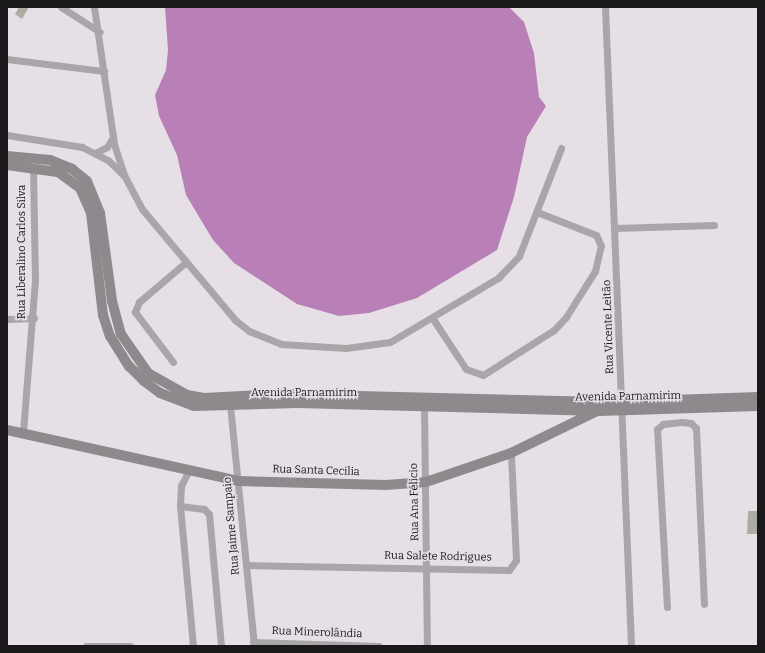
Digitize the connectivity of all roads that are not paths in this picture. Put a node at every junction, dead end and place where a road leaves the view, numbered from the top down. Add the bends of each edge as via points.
1 (61, 7) edge
2 (94, 7) edge
3 (606, 7) edge
4 (98, 18) junction
5 (87, 24) junction
6 (100, 32) junction
7 (7, 59) edge
8 (104, 71) junction
9 (7, 135) edge
10 (113, 137) junction
11 (561, 148) dead end
12 (95, 153) junction
13 (7, 156) edge
14 (7, 165) edge
15 (33, 168) junction
16 (124, 175) junction
17 (537, 212) junction
18 (714, 225) dead end
19 (615, 228) junction
20 (102, 259) junction
21 (185, 263) junction
22 (34, 318) junction
23 (7, 319) edge
24 (433, 319) junction
25 (173, 362) dead end
26 (758, 397) edge
27 (620, 404) junction
28 (230, 405) junction
29 (758, 406) edge
30 (424, 407) junction
31 (682, 409) junction
32 (598, 411) junction
33 (682, 422) junction
34 (7, 430) edge
35 (22, 432) junction
36 (511, 453) junction
37 (189, 470) junction
38 (239, 481) junction
39 (426, 482) junction
40 (180, 506) junction
41 (246, 565) junction
42 (427, 568) junction
43 (704, 604) dead end
44 (667, 607) dead end
45 (254, 644) edge
46 (86, 646) edge
47 (130, 646) edge
48 (193, 646) edge
49 (221, 646) edge
50 (379, 646) edge
51 (426, 646) edge
52 (631, 646) edge

1 - 5 street
2 - 4 street
3 - 19 street, Rua Vicente Leitão
4 - 5 street
4 - 6 street
5 - 6 street
6 - 8 street
7 - 8 street
8 - 10 street
9 - 12 street via 69,144
10 - 12 street via 107,147
10 - 16 street
11 - 17 street
12 - 16 street
13 - 20 street, Avenida Parnamirim via 50,160 72,169 87,181 100,213
14 - 15 street, Avenida Parnamirim
15 - 20 street, Avenida Parnamirim via 58,172 80,188 91,213
15 - 22 street, Rua Liberalino Carlos Silva
16 - 21 street via 142,209
17 - 24 street via 518,256 509,269
17 - 24 street via 596,236 601,246 595,271 566,317 554,330 483,375 466,369
18 - 19 street
19 - 27 street, Rua Vicente Leitão
20 - 27 street, Avenida Parnamirim via 116,319 128,348 148,373 187,395 204,398 277,394
20 - 28 street, Avenida Parnamirim via 103,315 110,336 129,366 144,381 176,400 194,406
21 - 24 street via 235,320 248,331 281,344 368,347 390,342
21 - 25 street via 139,302 135,312
22 - 23 street
22 - 35 street, Rua Liberalino Carlos Silva
26 - 27 street, Avenida Parnamirim
27 - 31 street, Avenida Parnamirim
27 - 32 street, Rua Santa Cecilia
27 - 52 street, Rua Vicente Leitão
28 - 30 street, Avenida Parnamirim
28 - 38 street, Rua Jaime Sampaio
29 - 31 street, Avenida Parnamirim
30 - 32 street, Avenida Parnamirim
30 - 39 street, Rua Ana Félicio
31 - 33 street
32 - 36 street, Rua Santa Cecilia
33 - 43 street via 691,422 696,428
33 - 44 street via 663,424 657,429
34 - 35 street, Rua Santa Cecilia
35 - 37 street, Rua Santa Cecilia
36 - 39 street, Rua Santa Cecilia
36 - 42 street, Rua Salete Rodrigues via 515,565 504,570
37 - 38 street, Rua Santa Cecilia
37 - 40 street via 181,486
38 - 39 street, Rua Santa Cecilia via 386,485
38 - 41 street, Rua Jaime Sampaio
39 - 42 street, Rua Ana Félicio
40 - 48 street
40 - 49 street via 204,509 209,514
41 - 42 street, Rua Salete Rodrigues
41 - 45 street, Rua Jaime Sampaio
42 - 51 street, Rua Ana Félicio
45 - 50 street, Rua Minerolândia
46 - 47 street

